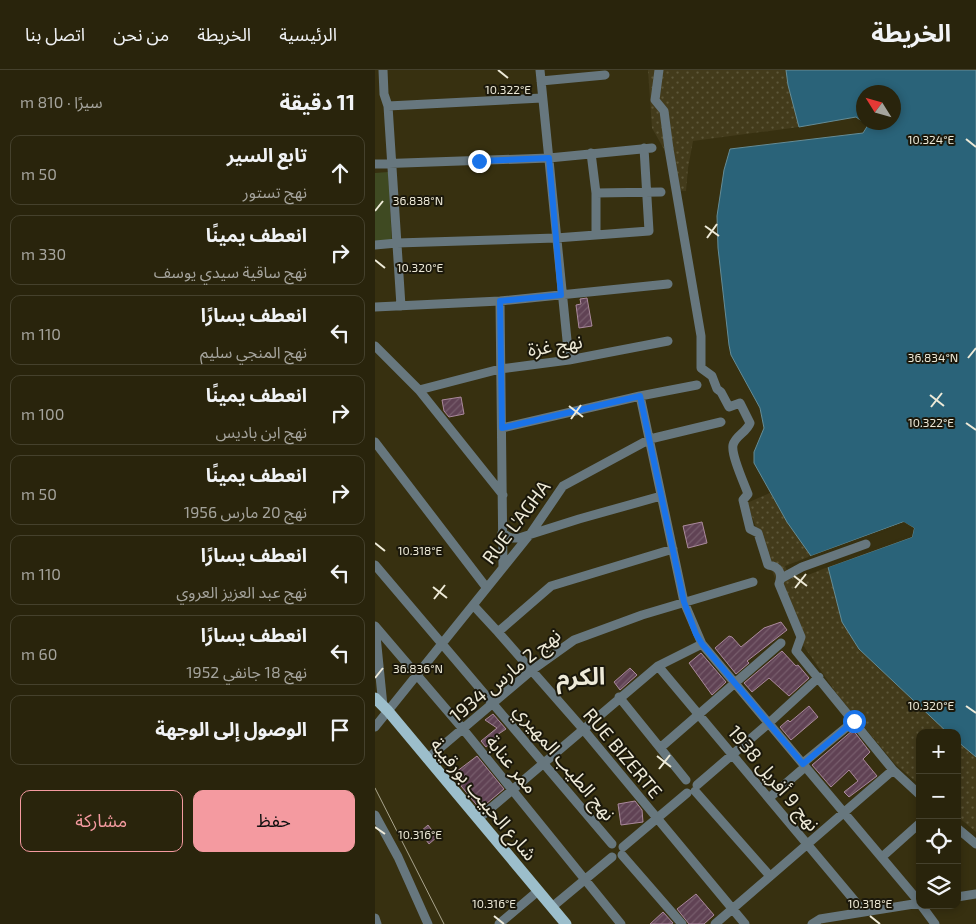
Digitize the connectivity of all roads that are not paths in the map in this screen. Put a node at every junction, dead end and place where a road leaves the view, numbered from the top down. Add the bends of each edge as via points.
1 (383, 70) edge
2 (540, 70) edge
3 (659, 70) edge
4 (605, 75) dead end
5 (541, 81) junction
6 (380, 94) edge
7 (542, 98) junction
8 (388, 106) junction
9 (591, 153) junction
10 (549, 158) junction
11 (392, 162) junction
12 (375, 164) edge
13 (647, 192) junction
14 (661, 192) dead end
15 (596, 193) junction
16 (596, 235) junction
17 (556, 238) junction
18 (397, 243) junction
19 (375, 246) edge
20 (668, 284) dead end
21 (561, 295) junction
22 (500, 301) junction
23 (401, 306) junction
24 (375, 307) edge
25 (668, 342) dead end
26 (375, 346) edge
27 (569, 360) junction
28 (500, 369) junction
29 (697, 385) dead end
30 (419, 390) junction
31 (640, 396) junction
32 (721, 422) dead end
33 (502, 428) junction
34 (650, 438) junction
35 (375, 442) edge
36 (503, 495) junction
37 (661, 496) junction
38 (502, 533) junction
39 (531, 533) junction
40 (866, 544) dead end
41 (673, 549) junction
42 (375, 565) edge
43 (503, 567) junction
44 (782, 578) junction
45 (753, 582) dead end
46 (486, 587) junction
47 (684, 602) junction
48 (473, 605) junction
49 (375, 621) edge
50 (375, 626) edge
51 (498, 632) junction
52 (442, 643) junction
53 (781, 643) dead end
54 (702, 644) junction
55 (657, 666) junction
56 (532, 670) junction
57 (416, 675) junction
58 (819, 677) junction
59 (735, 684) junction
60 (619, 697) junction
61 (494, 703) junction
62 (382, 705) edge
63 (699, 714) junction
64 (854, 721) junction
65 (769, 723) junction
66 (375, 727) edge
67 (463, 729) junction
68 (583, 729) junction
69 (659, 748) junction
70 (733, 754) junction
71 (427, 759) junction
72 (543, 764) junction
73 (804, 765) junction
74 (893, 770) junction
75 (512, 790) junction
76 (693, 790) junction
77 (916, 791) edge
78 (769, 798) junction
79 (844, 813) junction
80 (375, 815) edge
81 (478, 819) junction
82 (657, 819) junction
83 (916, 826) edge
84 (961, 831) edge
85 (612, 844) junction
86 (807, 844) junction
87 (976, 844) edge
88 (623, 851) junction
89 (613, 857) junction
90 (881, 857) junction
91 (770, 876) junction
92 (585, 880) junction
93 (538, 891) junction
94 (976, 894) edge
95 (961, 896) edge
96 (916, 899) edge
97 (916, 905) edge
98 (552, 907) junction
99 (732, 909) junction
100 (924, 909) edge
101 (864, 912) junction
102 (375, 918) edge
103 (377, 924) edge
104 (428, 924) edge
105 (499, 924) edge
106 (565, 924) edge
107 (621, 924) edge
108 (682, 924) edge
109 (715, 924) edge
110 (745, 924) edge
111 (812, 924) edge
112 (935, 924) edge

1 - 6 street
2 - 5 street
3 - 44 street via 655,100 664,111 701,336 701,368 712,376 729,407 740,403 750,423 733,445 748,494 743,500 750,529 758,533 767,564 778,568
4 - 5 street
5 - 7 street
6 - 8 street
7 - 8 street
7 - 10 street
8 - 11 street
9 - 10 street
9 - 13 street via 648,148
9 - 15 street
10 - 11 street
10 - 17 street
11 - 12 street
11 - 18 street
13 - 14 street
13 - 15 street
13 - 16 street via 649,231
15 - 16 street
16 - 17 street
17 - 18 street
17 - 21 street
18 - 19 street
18 - 23 street
20 - 21 street
21 - 22 street
21 - 27 street
22 - 23 street
22 - 28 street
23 - 24 street
25 - 27 street, نهج غزة
26 - 30 street
27 - 28 street, نهج غزة
28 - 30 street, نهج غزة
28 - 33 street
29 - 31 street
30 - 36 street
31 - 33 street
31 - 34 street
32 - 34 street, RUE L'AGHA
33 - 36 street
34 - 37 street
34 - 39 street, RUE L'AGHA via 563,486
35 - 46 street
36 - 38 street
37 - 39 street
37 - 41 street
38 - 39 street via 516,538
38 - 43 street
39 - 43 street, RUE L'AGHA
40 - 44 street via 802,567
41 - 47 street
41 - 51 street via 551,586
42 - 52 street, نهج الطيب المهيري
43 - 46 street, RUE L'AGHA
44 - 58 street via 779,584 801,637 796,651
45 - 47 street, نهج 2 مارس 1934
46 - 48 street, RUE L'AGHA
47 - 54 street
47 - 56 street, نهج 2 مارس 1934 via 574,640
48 - 51 street, RUE BIZERTE
48 - 52 street, RUE L'AGHA
49 - 50 street
50 - 57 street, ممر عنابة
50 - 62 street
51 - 56 street, RUE BIZERTE
52 - 57 street, RUE L'AGHA
52 - 61 street, نهج الطيب المهيري
53 - 59 street
54 - 55 street
54 - 59 street
55 - 60 street
55 - 63 street, نهج 9 أفريل 1938
56 - 61 street, نهج 2 مارس 1934
56 - 68 street, RUE BIZERTE
57 - 62 street, RUE L'AGHA
57 - 67 street, ممر عنابة
58 - 64 street
58 - 65 street
59 - 63 street
59 - 65 street
60 - 68 street
60 - 69 street
61 - 67 street, نهج 2 مارس 1934
61 - 72 street, نهج الطيب المهيري
62 - 66 street, RUE L'AGHA
62 - 71 main road, شارع الحبيب بورقيبة
63 - 69 street
63 - 70 street, نهج 9 أفريل 1938
64 - 73 street
64 - 74 street
65 - 70 street
65 - 73 street
67 - 71 street, نهج 2 مارس 1934
67 - 75 street, ممر عنابة
68 - 72 street
68 - 82 street, RUE BIZERTE
69 - 76 street via 686,780 683,787
70 - 76 street
70 - 78 street, نهج 9 أفريل 1938
71 - 81 main road, شارع الحبيب بورقيبة
72 - 75 street
72 - 85 street, نهج الطيب المهيري
73 - 78 street
73 - 79 street
74 - 77 street
74 - 79 street
75 - 81 street
75 - 92 street, ممر عنابة
76 - 82 street
76 - 91 street
78 - 86 street, نهج 9 أفريل 1938
79 - 86 street
79 - 90 street
80 - 104 street
81 - 93 main road, شارع الحبيب بورقيبة
82 - 88 street
82 - 99 street, RUE BIZERTE
83 - 90 street
84 - 87 street
85 - 88 street via 619,843
85 - 89 street via 609,850
86 - 91 street
86 - 101 street, نهج 9 أفريل 1938
88 - 89 street via 619,857
88 - 108 street
89 - 92 street
90 - 96 street
91 - 99 street
92 - 98 street
92 - 107 street, ممر عنابة
93 - 98 main road, شارع الحبيب بورقيبة
93 - 105 street
94 - 95 street
97 - 101 street
98 - 106 main road, شارع الحبيب بورقيبة
99 - 109 street
99 - 110 street, RUE BIZERTE
100 - 112 street
101 - 111 street via 820,919
102 - 103 street

